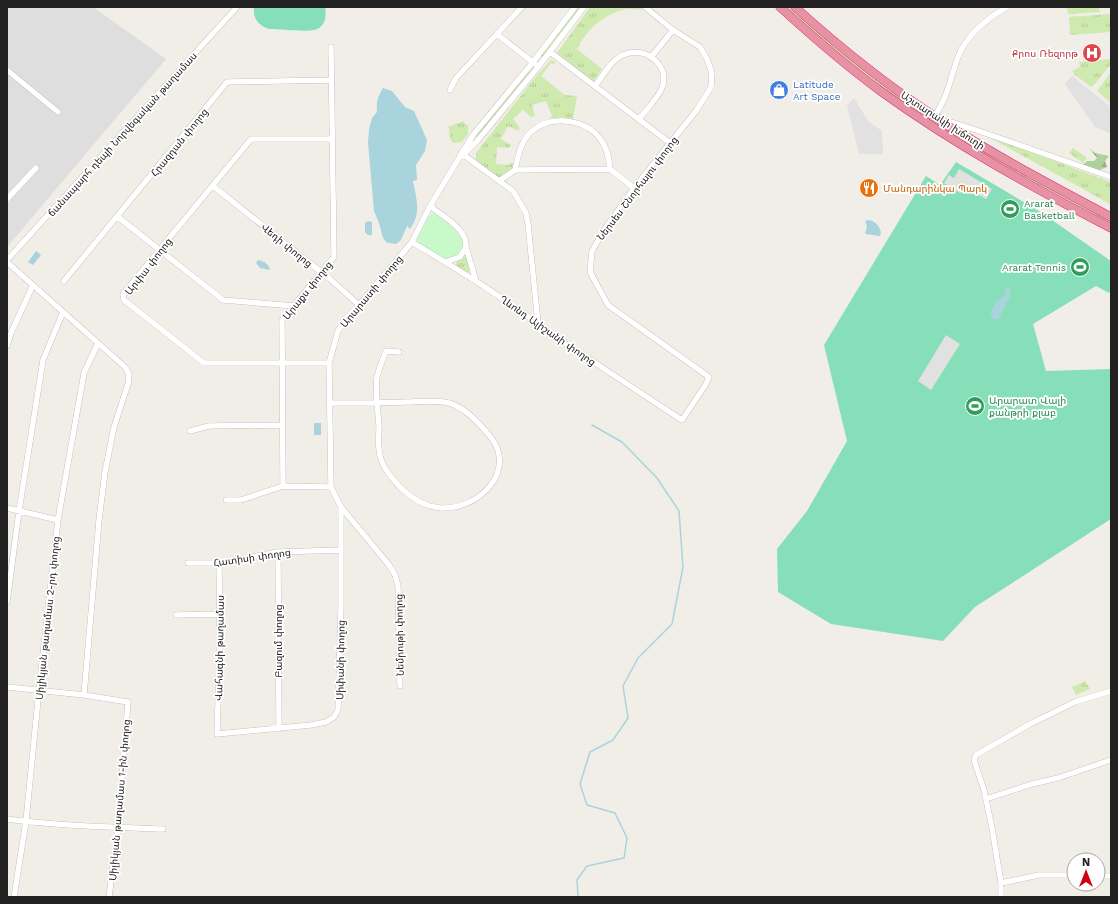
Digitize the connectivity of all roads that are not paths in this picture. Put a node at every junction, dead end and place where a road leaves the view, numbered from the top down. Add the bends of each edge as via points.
1 (237, 7) edge
2 (522, 7) edge
3 (575, 7) edge
4 (584, 7) edge
5 (645, 7) edge
6 (780, 7) edge
7 (795, 7) edge
8 (1007, 7) edge
9 (673, 30) junction
10 (497, 34) junction
11 (331, 47) dead end
12 (550, 52) junction
13 (652, 56) junction
14 (533, 62) junction
15 (539, 66) junction
16 (7, 70) edge
17 (331, 80) junction
18 (595, 86) junction
19 (450, 90) dead end
20 (58, 112) dead end
21 (934, 117) junction
22 (639, 119) junction
23 (942, 122) junction
24 (332, 139) junction
25 (670, 142) junction
26 (461, 156) junction
27 (36, 168) dead end
28 (610, 169) junction
29 (515, 170) junction
30 (1111, 178) edge
31 (499, 181) junction
32 (213, 186) junction
33 (634, 188) junction
34 (7, 199) edge
35 (430, 206) junction
36 (1111, 216) edge
37 (118, 217) junction
38 (1111, 228) edge
39 (412, 242) junction
40 (466, 247) junction
41 (159, 251) junction
42 (7, 261) edge
43 (445, 262) junction
44 (322, 273) junction
45 (476, 281) junction
46 (64, 282) dead end
47 (33, 285) junction
48 (359, 305) junction
49 (294, 306) junction
50 (63, 312) junction
51 (538, 323) junction
52 (98, 344) junction
53 (7, 346) edge
54 (399, 352) dead end
55 (329, 363) junction
56 (281, 364) junction
57 (329, 403) junction
58 (378, 403) junction
59 (682, 420) joint
60 (282, 425) junction
61 (190, 431) dead end
62 (283, 486) junction
63 (331, 487) junction
64 (226, 500) dead end
65 (7, 508) edge
66 (341, 508) junction
67 (19, 510) junction
68 (58, 520) junction
69 (340, 550) junction
70 (278, 552) junction
71 (188, 563) dead end
72 (219, 563) junction
73 (7, 602) edge
74 (220, 614) junction
75 (176, 615) dead end
76 (400, 686) dead end
77 (7, 687) edge
78 (39, 690) junction
79 (1111, 691) edge
80 (84, 694) junction
81 (279, 729) junction
82 (217, 734) joint
83 (1111, 760) edge
84 (986, 799) junction
85 (7, 819) edge
86 (26, 822) junction
87 (118, 828) junction
88 (163, 828) dead end
89 (1066, 875) edge
90 (1001, 883) junction
91 (16, 897) edge
92 (109, 897) edge
93 (1001, 897) edge

1 - 42 street, ճանապարհ դեպի Նորվեգական թաղամաս
2 - 10 street
3 - 14 street, Արարատի փողոց
4 - 12 street, Արարատի փողոց
5 - 9 street, Ներսես Շնորհալու փողոց
6 - 38 highway, Աշտարակի խճուղի via 863,78 930,126
7 - 21 highway, Աշտարակի խճուղի via 874,74
8 - 21 street via 973,31 959,56 943,105
9 - 13 street
9 - 25 street, Ներսես Շնորհալու փողոց via 700,47 712,73 711,87 696,111
10 - 14 street
10 - 19 street via 456,78
11 - 17 street, Արաքս փողոց
12 - 15 street, Արարատի փողոց
12 - 18 street
13 - 18 street via 635,51 617,58
13 - 22 street via 662,71 662,89
14 - 15 street
14 - 26 street, Արարատի փողոց via 473,135
15 - 26 street, Արարատի փողոց via 478,140
16 - 20 street
17 - 24 street, Արաքս փողոց
17 - 37 street, Հրազդան փողոց via 227,82
18 - 22 street
21 - 23 highway, Աշտարակի խճուղի
22 - 25 street
23 - 30 street via 951,122
23 - 36 highway, Աշտարակի խճուղի
24 - 32 street, Արփա փողոց via 251,139
24 - 44 street, Արաքս փողոց via 334,257
25 - 33 street, Ներսես Շնորհալու փողոց
26 - 31 street
26 - 35 street, Արարատի փողոց
27 - 34 street
28 - 29 street
28 - 29 street via 603,142 591,130 577,122 560,120 546,123 532,131 523,143
28 - 33 street
29 - 31 street
31 - 51 street via 513,192 526,212
32 - 41 street, Արփա փողոց
32 - 44 street, Վեդի փողոց
33 - 59 street, Ներսես Շնորհալու փողոց via 592,251 590,272 608,305 709,377
35 - 39 street, Արարատի փողոց
35 - 40 street via 459,229 467,241
37 - 41 street
37 - 46 street, Հրազդան փողոց
39 - 43 street, Ղևոնդ Ալիշանի փողոց
39 - 48 street, Արարատի փողոց
40 - 43 street via 460,257
40 - 45 street
41 - 49 street via 223,300
41 - 56 street, Արփա փողոց via 123,294 124,300 204,363
42 - 47 street
43 - 45 street, Ղևոնդ Ալիշանի փողոց
44 - 48 street, Վեդի փողոց
44 - 49 street, Արաքս փողոց
45 - 51 street, Ղևոնդ Ալիշանի փողոց
47 - 50 street
47 - 53 street
48 - 55 street, Արարատի փողոց via 338,331
49 - 56 street, Արաքս փողոց via 282,320
50 - 52 street
50 - 67 street via 43,360
51 - 59 street, Ղևոնդ Ալիշանի փողոց
52 - 68 street, Սիլիկյան թաղամաս 2-րդ փողոց via 84,374
52 - 80 street via 126,368 129,374 114,427 99,520
54 - 58 street via 386,351 377,378
55 - 56 street, Արփա փողոց
55 - 57 street, Արարատի փողոց
56 - 60 street, Արաքս փողոց
57 - 58 street
57 - 63 street, Արարատի փողոց
58 - 58 street via 443,402 469,414 492,438 499,453 500,466 488,489 472,501 447,508 428,505 408,493 394,480 382,463
60 - 61 street via 210,426
60 - 62 street, Արաքս փողոց
62 - 63 street
62 - 64 street via 241,500
63 - 66 street, Արարատի փողոց
65 - 67 street
66 - 69 street, Սիփանի փողոց
66 - 76 street, Նեմրութի փողոց via 395,575 398,586
67 - 68 street
67 - 73 street
68 - 78 street, Սիլիկյան թաղամաս 2-րդ փողոց
69 - 70 street, Հատիսի փողոց
69 - 81 street, Սիփանի փողոց via 338,710 334,717 326,722
70 - 72 street, Հատիսի փողոց
70 - 81 street, Բազում փողոց
71 - 72 street, Հատիսի փողոց
72 - 74 street, Վահագնի թաղամաս
74 - 75 street
74 - 82 street, Վահագնի թաղամաս
77 - 78 street
78 - 80 street
78 - 86 street, Սիլիկյան թաղամաս 2-րդ փողոց
79 - 84 street via 1075,702 976,755 974,760
80 - 87 street, Սիլիկյան թաղամաս 1-ին փողոց via 128,702
81 - 82 street, Սիփանի փողոց
83 - 84 street
84 - 90 street
85 - 86 street
86 - 87 street
86 - 91 street, Սիլիկյան թաղամաս 2-րդ փողոց
87 - 88 street
87 - 92 street, Սիլիկյան թաղամաս 1-ին փողոց
89 - 90 street via 1039,875
90 - 93 street

